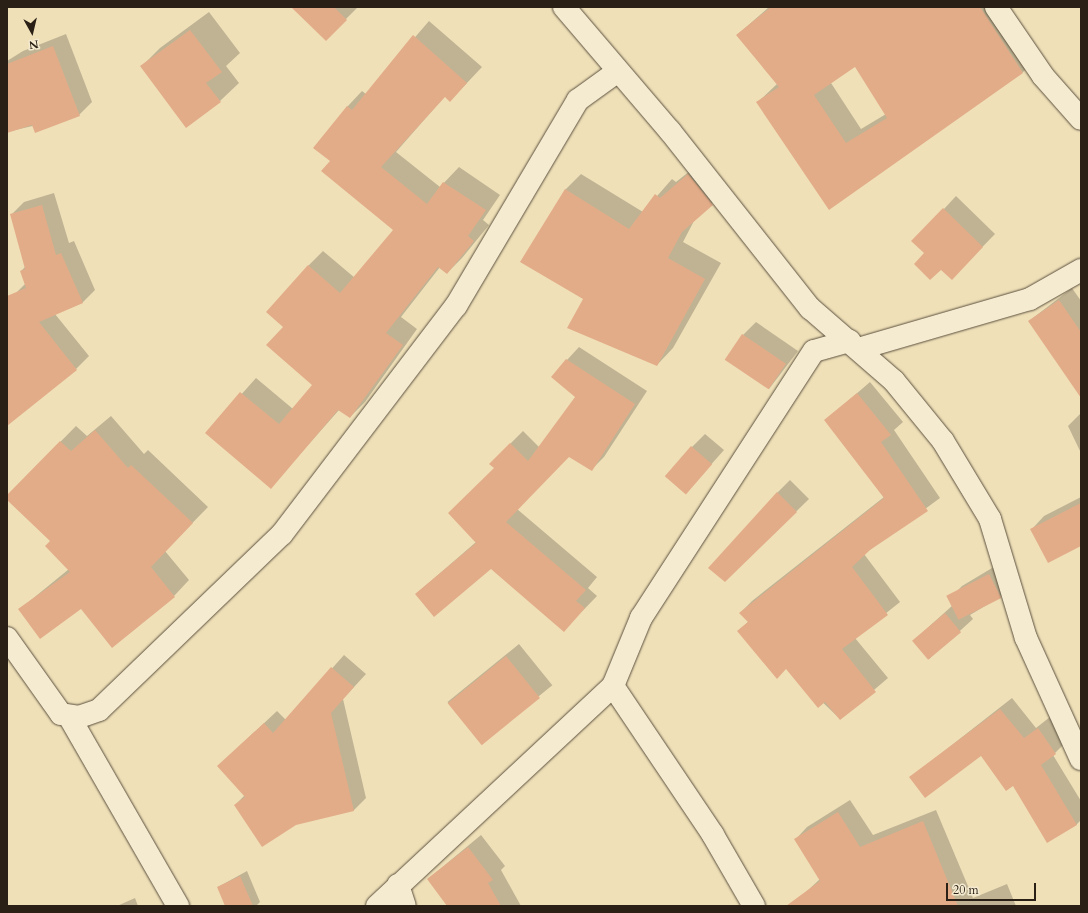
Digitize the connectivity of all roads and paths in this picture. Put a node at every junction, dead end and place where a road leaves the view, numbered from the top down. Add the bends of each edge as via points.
1 (564, 7) edge
2 (996, 7) edge
3 (618, 71) junction
4 (1081, 120) edge
5 (1081, 270) edge
6 (854, 345) junction
7 (7, 638) edge
8 (613, 686) junction
9 (70, 718) junction
10 (1081, 759) edge
11 (398, 885) junction
12 (178, 906) edge
13 (377, 906) edge
14 (405, 906) edge
15 (754, 906) edge

1 - 3 street
2 - 4 street via 1043,76
3 - 6 street via 731,206 784,278 810,308
3 - 9 street via 578,100 456,306 282,534 99,710
5 - 6 street via 1030,299
6 - 8 street via 814,351 641,618
6 - 10 street via 918,408 976,491 990,519 1026,638
7 - 9 street via 61,714
8 - 11 street
8 - 15 street via 713,835
9 - 12 street
11 - 13 street
11 - 14 street

